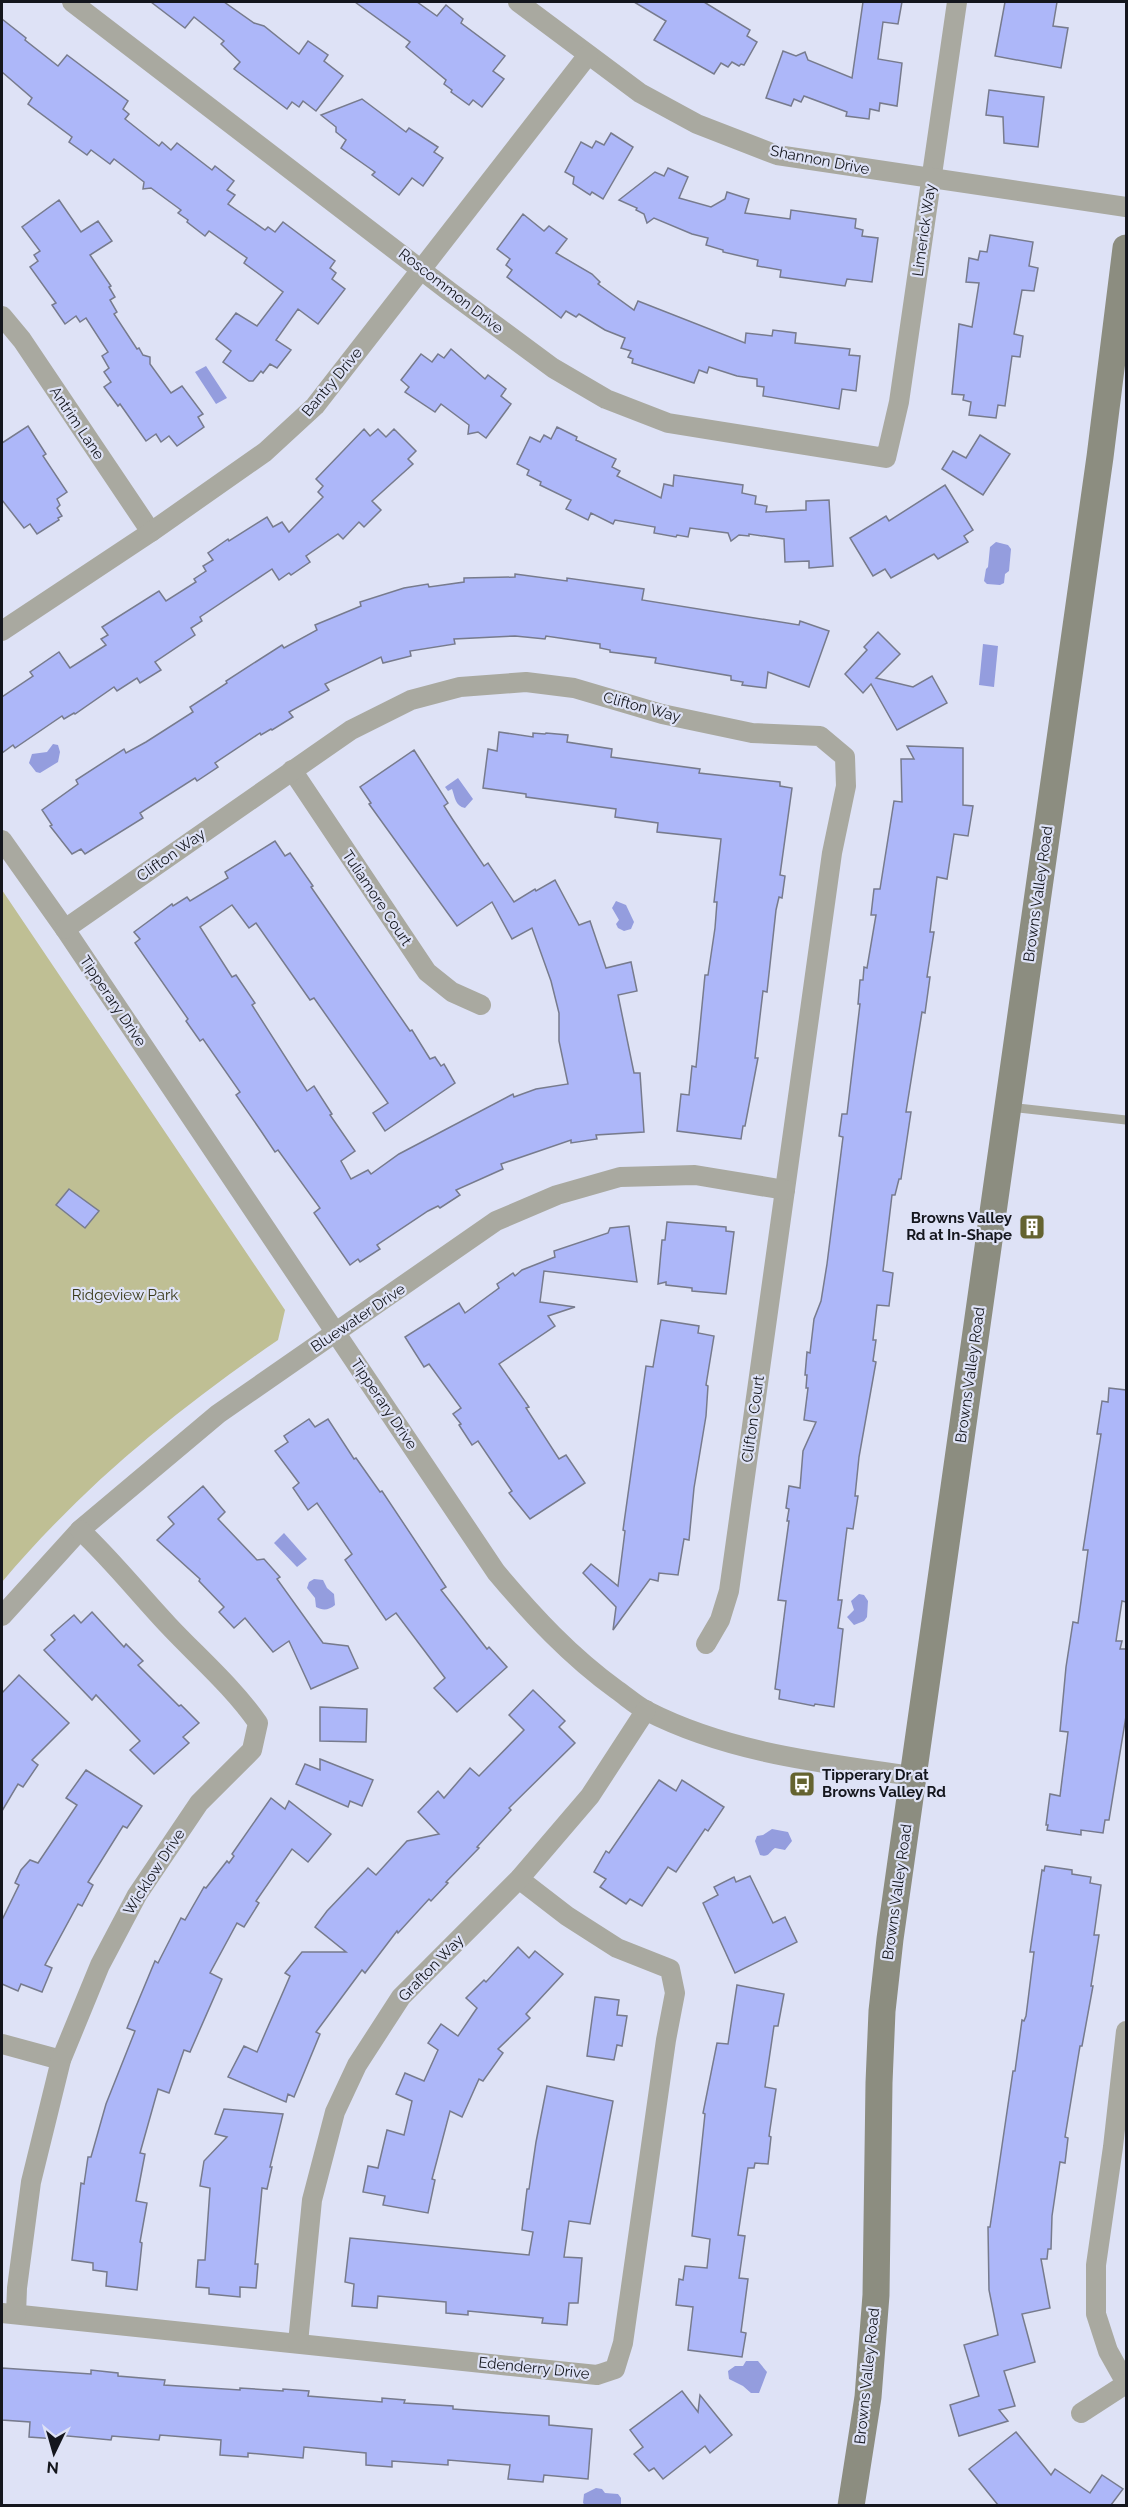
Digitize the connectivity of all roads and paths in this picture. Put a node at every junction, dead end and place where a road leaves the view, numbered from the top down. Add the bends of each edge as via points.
1 (72, 2) edge
2 (518, 2) edge
3 (957, 2) edge
4 (588, 55) junction
5 (932, 180) junction
6 (1126, 207) edge
7 (1126, 248) edge
8 (422, 269) junction
9 (2, 316) edge
10 (886, 458) joint
11 (151, 532) junction
12 (2, 631) edge
13 (292, 770) junction
14 (2, 840) edge
15 (65, 929) junction
16 (481, 1005) dead end
17 (1008, 1106) junction
18 (1126, 1120) edge
19 (785, 1190) junction
20 (336, 1334) junction
21 (80, 1530) junction
22 (2, 1616) edge
23 (706, 1644) dead end
24 (646, 1710) junction
25 (912, 1776) junction
26 (519, 1879) junction
27 (1126, 2031) edge
28 (2, 2044) edge
29 (61, 2060) junction
30 (1120, 2148) edge
31 (9, 2314) edge
32 (298, 2343) junction
33 (1126, 2384) edge
34 (1081, 2413) dead end
35 (851, 2505) edge

1 - 8 street, Roscommon Drive
2 - 4 street, Shannon Drive
3 - 5 street, Limerick Way
4 - 5 street, Shannon Drive via 640,93 697,124 777,155
4 - 8 street, Bantry Drive
5 - 6 street, Shannon Drive
5 - 10 street, Limerick Way via 899,402
7 - 17 main road, Browns Valley Road
8 - 10 street, Roscommon Drive via 553,368 606,399 668,423
8 - 11 street, Bantry Drive via 315,406 265,452
9 - 11 street, Antrim Lane
11 - 12 street, Bantry Drive
13 - 15 street, Clifton Way
13 - 16 street, Tuliamore Court via 428,972 452,992
13 - 19 street, Clifton Way via 351,730 411,700 460,687 526,682 574,688 663,714 752,733 820,736 837,750 845,757 846,786 832,853
14 - 15 street, Tipperary Drive
15 - 20 street, Tipperary Drive
17 - 18 lane
17 - 25 main road, Browns Valley Road
19 - 20 street, Bluewater Drive via 695,1175 620,1177 557,1195 496,1221
19 - 23 street, Clifton Court via 729,1591 720,1620
20 - 21 street, Bluewater Drive via 218,1414
20 - 24 street, Tipperary Drive via 496,1572 532,1616 593,1672
21 - 22 street, Bluewater Drive
21 - 29 street, Wicklow Drive via 240,1698 258,1723 252,1750 199,1803 137,1895 100,1965
24 - 25 street, Tipperary Drive via 750,1749
24 - 26 street, Grafton Way via 590,1797
25 - 35 main road, Browns Valley Road via 882,2011 876,2295 868,2397
26 - 32 street, Grafton Way via 401,1997 357,2065 335,2112 312,2200
26 - 32 street, Edenderry Drive via 617,1948 670,1969 675,1994 623,2343 615,2369 597,2375
27 - 30 street
28 - 29 street
29 - 31 street, Wicklow Drive via 31,2182 17,2289
30 - 33 street via 1096,2265 1096,2314 1108,2351
31 - 32 street, Edenderry Drive
33 - 34 street

